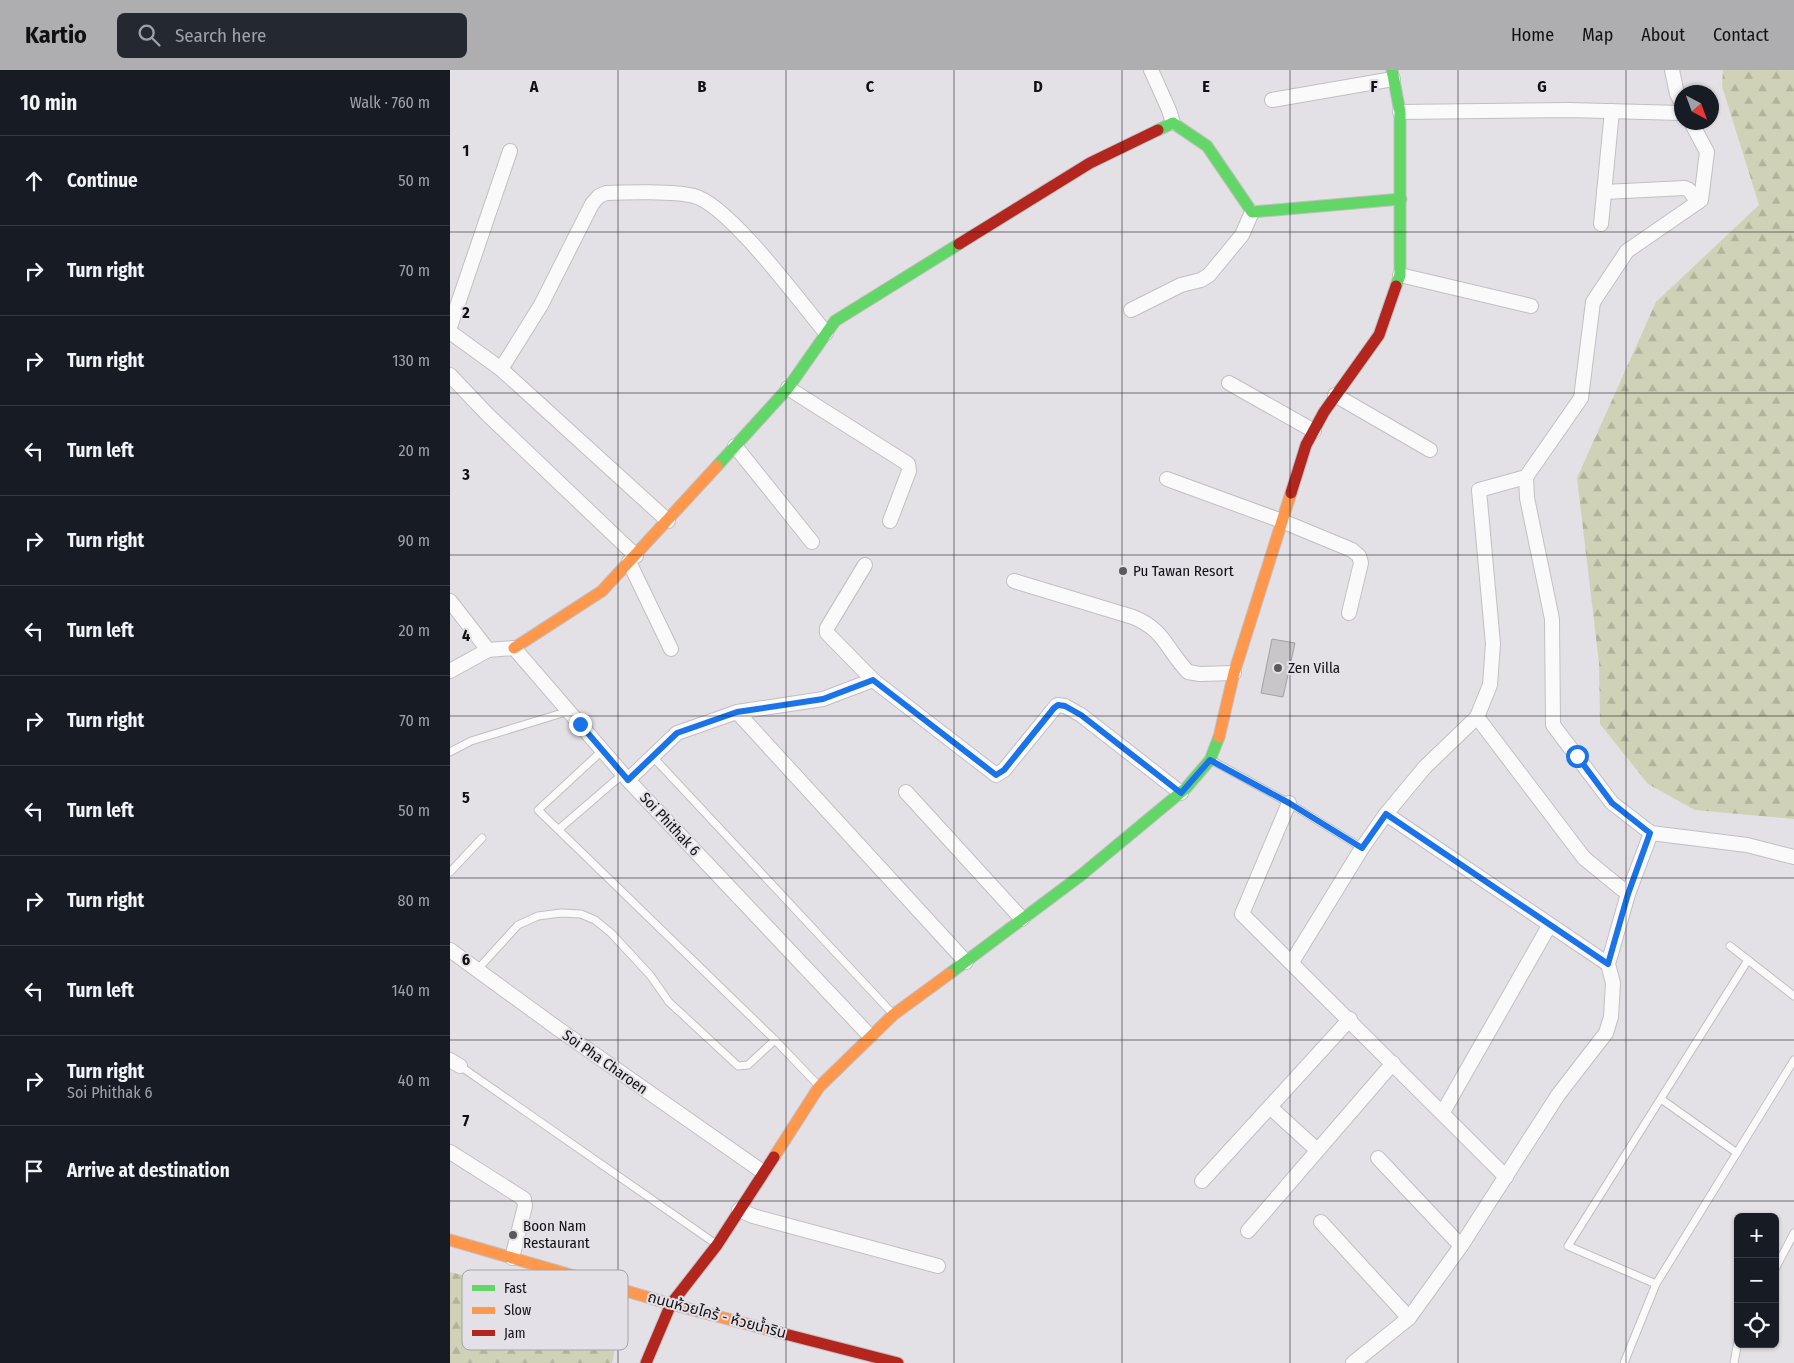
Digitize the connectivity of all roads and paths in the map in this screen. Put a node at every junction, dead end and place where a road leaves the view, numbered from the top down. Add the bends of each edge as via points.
1 (1151, 70) edge
2 (1672, 70) edge
3 (1392, 75) edge
4 (1675, 85) edge
5 (1272, 100) dead end
6 (1612, 111) junction
7 (1400, 112) junction
8 (1674, 113) edge
9 (1173, 123) junction
10 (1695, 130) edge
11 (510, 151) dead end
12 (1604, 192) junction
13 (1401, 199) junction
14 (1698, 202) junction
15 (1252, 212) junction
16 (1602, 224) dead end
17 (1400, 274) junction
18 (1531, 306) dead end
19 (1131, 310) dead end
20 (450, 328) edge
21 (450, 332) edge
22 (826, 333) junction
23 (501, 369) junction
24 (450, 375) edge
25 (1229, 383) dead end
26 (788, 388) junction
27 (1335, 395) junction
28 (1314, 431) junction
29 (736, 446) junction
30 (1430, 450) dead end
31 (1526, 476) junction
32 (1168, 479) dead end
33 (668, 521) junction
34 (890, 521) dead end
35 (1282, 521) junction
36 (812, 542) dead end
37 (633, 559) junction
38 (865, 565) dead end
39 (1014, 581) dead end
40 (450, 601) edge
41 (1349, 613) dead end
42 (514, 648) junction
43 (671, 649) dead end
44 (488, 650) junction
45 (450, 671) edge
46 (1234, 673) junction
47 (873, 680) junction
48 (569, 711) junction
49 (737, 712) junction
50 (1477, 717) junction
51 (603, 750) junction
52 (450, 752) edge
53 (652, 756) junction
54 (1210, 760) junction
55 (626, 777) junction
56 (906, 792) dead end
57 (1181, 793) junction
58 (1289, 803) junction
59 (1386, 814) junction
60 (559, 829) junction
61 (1650, 833) junction
62 (482, 838) dead end
63 (1362, 848) junction
64 (1794, 856) edge
65 (450, 872) edge
66 (1628, 894) junction
67 (1022, 919) junction
68 (1549, 926) junction
69 (1730, 946) dead end
70 (450, 950) edge
71 (1748, 960) junction
72 (966, 962) junction
73 (1292, 962) junction
74 (1608, 964) junction
75 (477, 970) junction
76 (1794, 996) edge
77 (893, 1015) junction
78 (1350, 1019) junction
79 (870, 1036) junction
80 (775, 1040) junction
81 (1794, 1060) edge
82 (455, 1063) edge
83 (1393, 1064) junction
84 (819, 1087) junction
85 (1660, 1099) junction
86 (1271, 1108) junction
87 (1443, 1112) junction
88 (1317, 1150) junction
89 (450, 1152) edge
90 (1737, 1153) junction
91 (1378, 1158) dead end
92 (763, 1172) junction
93 (1506, 1177) junction
94 (1202, 1182) dead end
95 (739, 1210) junction
96 (1321, 1222) dead end
97 (1248, 1231) dead end
98 (1794, 1233) edge
99 (450, 1240) edge
100 (717, 1245) junction
101 (1461, 1246) junction
102 (512, 1258) junction
103 (1779, 1261) edge
104 (938, 1266) dead end
105 (553, 1270) edge
106 (1656, 1284) junction
107 (628, 1292) edge
108 (671, 1304) junction
109 (1409, 1318) junction
110 (1737, 1348) edge
111 (890, 1362) edge
112 (646, 1363) edge
113 (1353, 1363) edge
114 (1624, 1363) edge
115 (1734, 1363) edge

1 - 9 street
2 - 4 street
3 - 5 street
3 - 7 street
6 - 7 street
6 - 8 street
6 - 12 street
7 - 13 street
9 - 15 street via 1206,146
9 - 22 street via 1090,163 835,321
10 - 14 street via 1707,152 1701,200
11 - 20 street
12 - 14 street via 1685,188
12 - 16 street
13 - 15 street
13 - 17 street
14 - 31 street via 1627,251 1593,302 1581,398
15 - 19 street via 1242,235 1209,275
17 - 18 street
17 - 27 street via 1379,335
21 - 23 street
22 - 23 street via 763,255 708,203 694,196 606,193 592,204 541,305
22 - 26 street
23 - 33 street
24 - 37 street
25 - 28 street
26 - 29 street
26 - 34 street via 908,464 909,471
27 - 28 street
27 - 30 street
28 - 35 street via 1306,445
29 - 33 street
29 - 36 street
31 - 50 street via 1479,490 1493,644 1490,685
31 - 61 street via 1527,498 1552,619 1553,725 1612,803
32 - 35 street
33 - 37 street
35 - 41 street via 1352,550 1359,556 1361,563
35 - 46 street
37 - 42 street via 602,591
37 - 43 street
38 - 47 street via 827,633
39 - 46 street via 1150,624 1188,672
40 - 44 street
42 - 44 street
42 - 48 street, Soi Phithak 6
44 - 45 street
46 - 54 street via 1220,735
47 - 49 street via 823,699
47 - 57 street via 996,775 1004,770 1058,705 1081,715
48 - 51 street, Soi Phithak 6
48 - 52 lane via 471,742
49 - 53 street via 677,733
49 - 72 street
50 - 59 street via 1425,767
50 - 66 street via 1584,858
51 - 55 street, Soi Phithak 6
51 - 60 lane via 538,810
53 - 55 street
53 - 77 lane
54 - 57 street
54 - 58 lane
55 - 60 lane
55 - 79 street, Soi Phithak 6
56 - 67 street
57 - 67 street
58 - 63 lane
58 - 73 street via 1242,914
59 - 63 street
59 - 68 street
60 - 80 lane
61 - 64 street via 1747,845
61 - 66 street
62 - 65 lane
63 - 73 street
66 - 74 street
67 - 72 street
68 - 74 street
68 - 87 street
69 - 71 lane
70 - 75 street, Soi Pha Charoen
71 - 76 lane
71 - 85 lane
72 - 77 street
73 - 78 street
74 - 93 street via 1613,983 1606,1033 1558,1095
75 - 80 lane via 518,925 538,916 582,914 611,933 650,975 669,1002 738,1066 748,1065
75 - 92 street, Soi Pha Charoen
77 - 79 street
78 - 83 street
78 - 86 street
79 - 84 street
80 - 84 lane
81 - 90 lane
82 - 100 lane
83 - 87 street
83 - 88 street
84 - 92 street
85 - 90 lane
85 - 106 lane via 1568,1246
86 - 88 street
86 - 94 street
87 - 93 street
88 - 97 street
89 - 102 street via 524,1199
90 - 106 lane
91 - 101 street
92 - 95 street
93 - 101 street
95 - 100 street
95 - 104 street
96 - 109 street
98 - 103 lane
99 - 102 street, ถนนห้วยไคร้ - ห้วยน้ำริน
100 - 108 street
101 - 109 street
102 - 105 street, ถนนห้วยไคร้ - ห้วยน้ำริน
106 - 114 lane
107 - 108 street, ถนนห้วยไคร้ - ห้วยน้ำริน
108 - 111 street, ถนนห้วยไคร้ - ห้วยน้ำริน
108 - 112 street
109 - 113 street
110 - 115 lane

